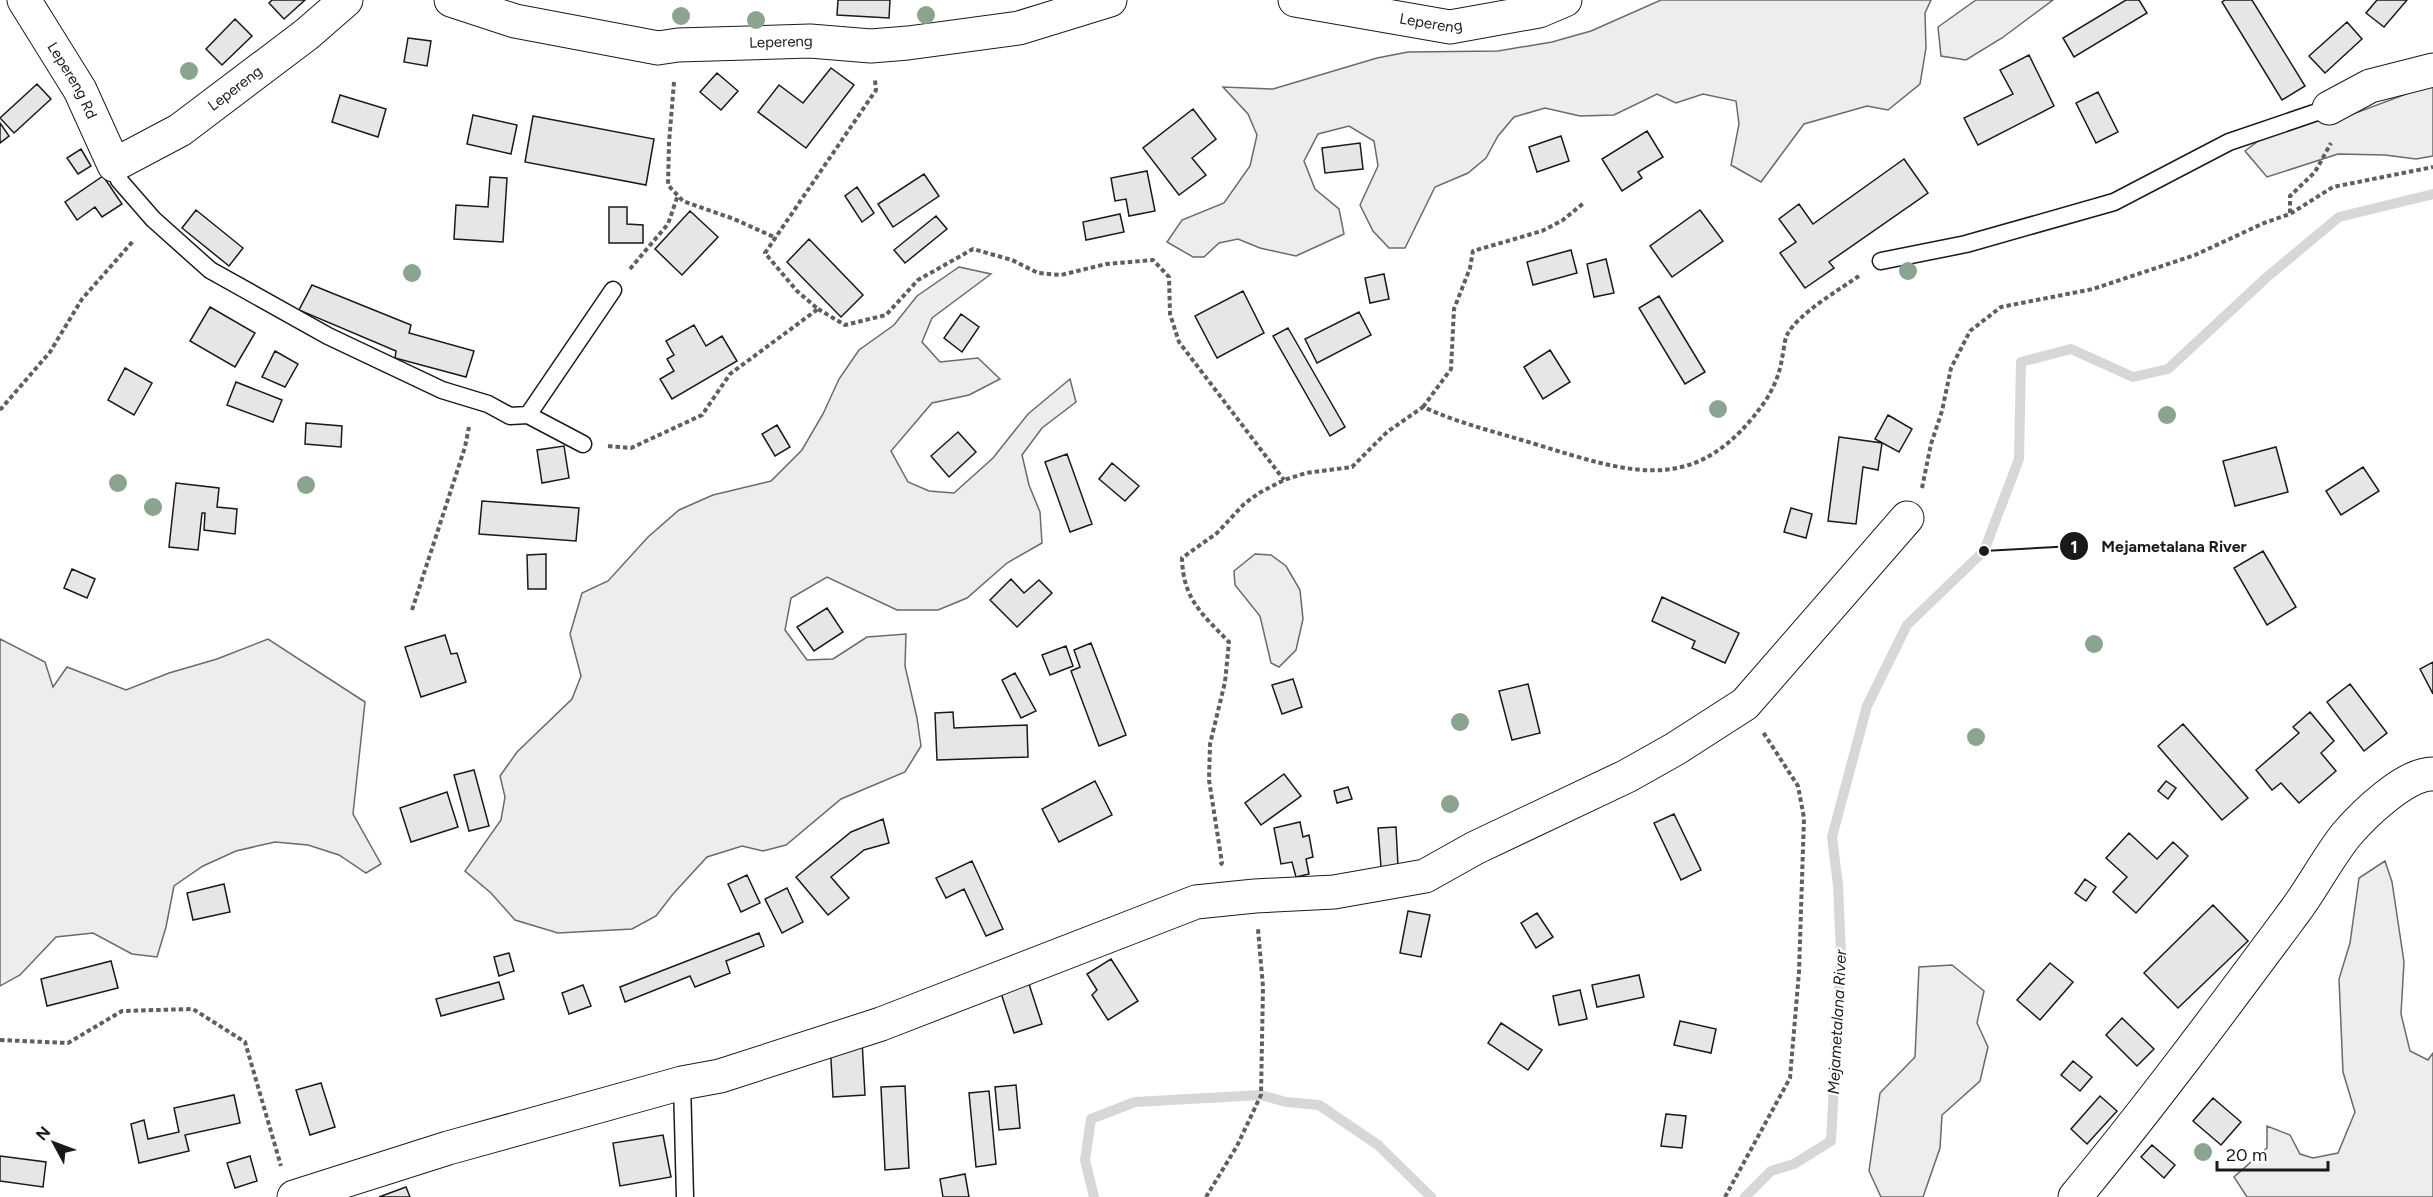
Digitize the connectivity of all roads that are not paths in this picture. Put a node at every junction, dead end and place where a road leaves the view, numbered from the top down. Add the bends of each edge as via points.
1 (24, 0) edge
2 (346, 0) edge
3 (451, 0) edge
4 (1110, 0) edge
5 (1295, 0) edge
6 (1565, 0) edge
7 (2433, 70) edge
8 (2329, 108) joint
9 (114, 165) junction
10 (1881, 261) road end
11 (613, 290) road end
12 (528, 415) junction
13 (584, 444) road end
14 (1907, 518) road end
15 (2433, 774) edge
16 (682, 1083) junction
17 (288, 1186) edge
18 (685, 1197) edge
19 (2075, 1197) edge

1 - 9 street, Lepereng Rd via 80,90
2 - 9 street, Lepereng via 180,130
3 - 4 street, Lepereng via 515,21 658,48 810,41 872,46 1020,28
5 - 6 street, Lepereng via 1450,27 1539,11
7 - 8 street via 2370,87
8 - 10 lane via 2229,142 2114,202 1966,244
9 - 12 lane via 118,180 153,219 210,270 328,336 442,390 488,404 510,416
11 - 12 lane
12 - 13 lane
14 - 16 street via 1745,704 1627,776 1425,876 1334,892 1196,902 880,1024 720,1076
15 - 19 street via 2423,774 2386,795 2346,835 2302,903 2163,1089
16 - 17 street via 448,1148
16 - 18 lane

